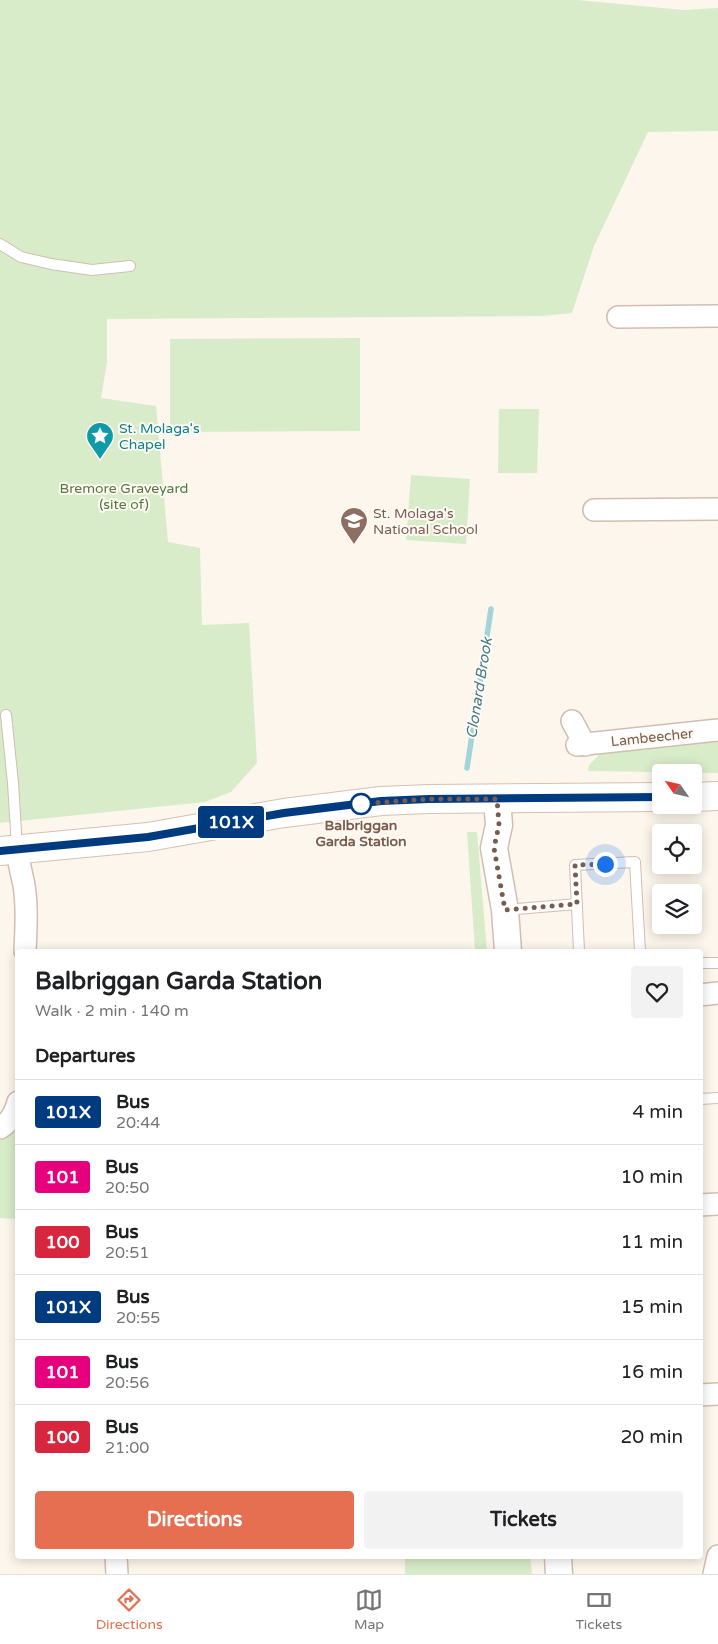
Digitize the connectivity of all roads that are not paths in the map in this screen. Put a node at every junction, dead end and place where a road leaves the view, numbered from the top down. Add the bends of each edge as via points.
1 (0, 244) edge
2 (130, 266) dead end
3 (718, 316) edge
4 (618, 318) dead end
5 (718, 509) edge
6 (594, 510) dead end
7 (6, 715) dead end
8 (572, 721) dead end
9 (718, 730) edge
10 (718, 796) edge
11 (652, 797) edge
12 (702, 797) edge
13 (497, 799) junction
14 (9, 850) edge
15 (577, 904) junction
16 (505, 910) junction
17 (26, 949) edge
18 (508, 949) edge
19 (579, 949) edge
20 (640, 949) edge
21 (718, 963) edge
22 (703, 964) edge
23 (718, 993) edge
24 (703, 995) edge
25 (718, 1098) edge
26 (703, 1099) edge
27 (15, 1112) edge
28 (0, 1128) edge
29 (718, 1204) edge
30 (703, 1205) edge
31 (718, 1394) edge
32 (703, 1395) edge
33 (718, 1556) edge
34 (116, 1559) edge
35 (558, 1559) edge
36 (117, 1574) edge
37 (559, 1574) edge
38 (714, 1574) edge

1 - 2 lane via 21,257 51,264 92,270
3 - 4 street
5 - 6 street
7 - 14 lane
8 - 9 street, Lambeecher via 581,745
10 - 12 main road
11 - 13 main road
13 - 14 main road via 381,801 284,813 148,837
13 - 16 street via 499,825 494,848
14 - 17 street via 22,876
15 - 16 lane
15 - 19 lane
15 - 20 lane via 575,865 635,862
16 - 18 street
21 - 22 lane
23 - 24 street
25 - 26 lane
27 - 28 street
29 - 30 street
31 - 32 street
33 - 38 street
34 - 36 street
35 - 37 street

